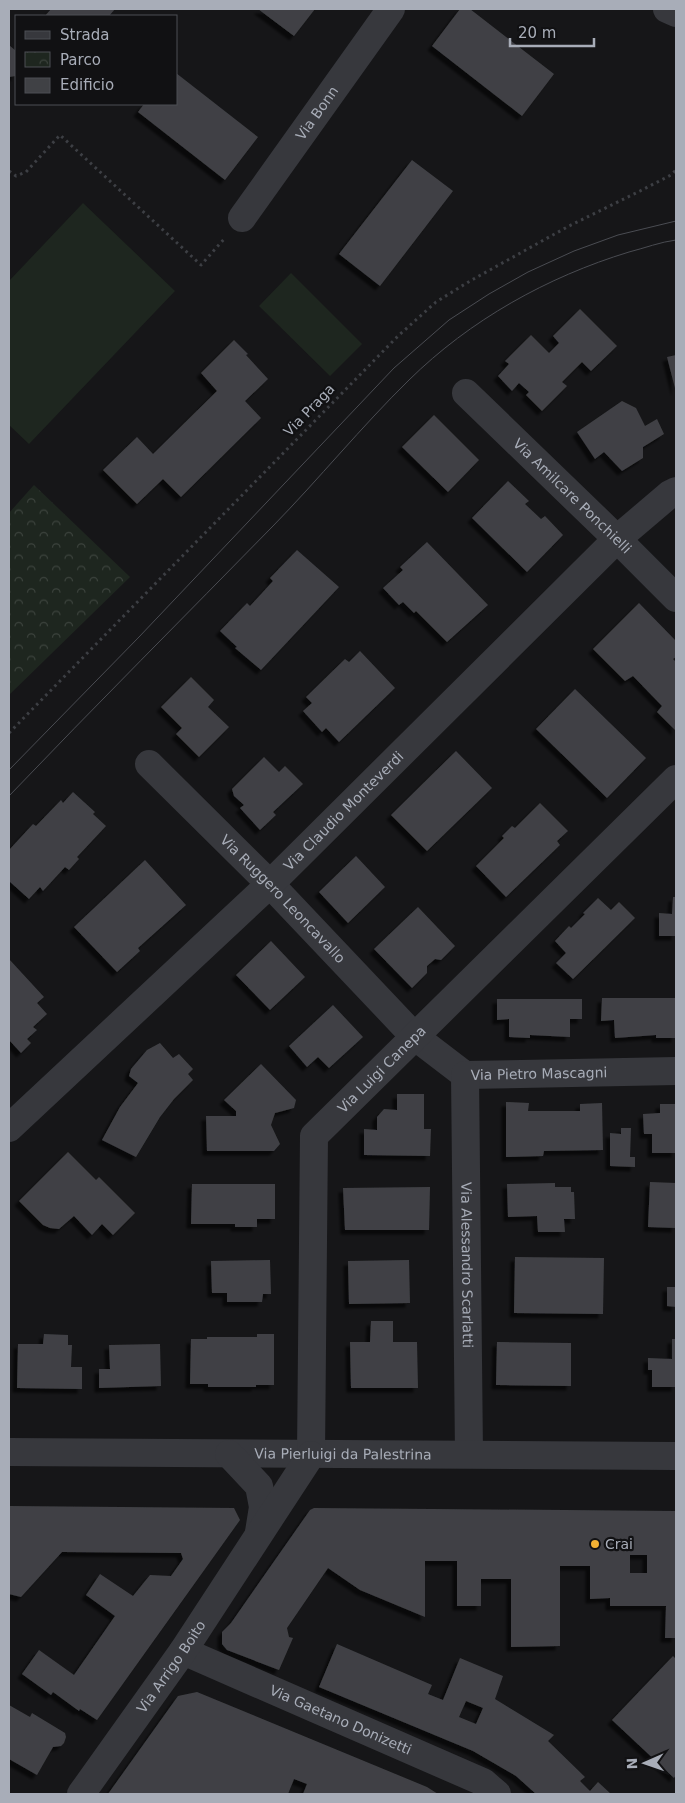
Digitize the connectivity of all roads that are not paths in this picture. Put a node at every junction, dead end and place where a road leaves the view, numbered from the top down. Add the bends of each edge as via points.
1 (391, 9) edge
2 (667, 9) edge
3 (676, 13) edge
4 (242, 218) road end
5 (466, 393) dead end
6 (676, 491) edge
7 (617, 539) junction
8 (676, 598) edge
9 (149, 764) dead end
10 (676, 779) edge
11 (270, 884) junction
12 (414, 1036) junction
13 (676, 1071) edge
14 (465, 1075) junction
15 (9, 1128) edge
16 (9, 1452) edge
17 (229, 1454) junction
18 (469, 1454) junction
19 (311, 1455) junction
20 (676, 1456) edge
21 (258, 1536) junction
22 (183, 1650) junction
23 (81, 1794) edge
24 (497, 1794) edge

1 - 4 street, Via Bonn
2 - 3 street
5 - 7 street, Via Amilcare Ponchielli
6 - 7 street, Via Claudio Monteverdi
7 - 8 street, Via Amilcare Ponchielli
7 - 11 street, Via Claudio Monteverdi
9 - 11 street, Via Ruggero Leoncavallo
10 - 12 street, Via Luigi Canepa
11 - 12 street, Via Ruggero Leoncavallo
11 - 15 street, Via Claudio Monteverdi
12 - 14 street, Via Pietro Mascagni
12 - 19 street, Via Luigi Canepa via 314,1136
13 - 14 street, Via Pietro Mascagni
14 - 18 street, Via Alessandro Scarlatti
16 - 17 street, Via Pierluigi da Palestrina
17 - 19 street, Via Pierluigi da Palestrina
17 - 21 street, Via Arrigo Boito via 260,1486 264,1507
18 - 19 street, Via Pierluigi da Palestrina
18 - 20 street, Via Pierluigi da Palestrina
19 - 21 street, Via Arrigo Boito
21 - 22 street, Via Arrigo Boito
22 - 23 street, Via Arrigo Boito
22 - 24 street, Via Gaetano Donizetti via 483,1782

